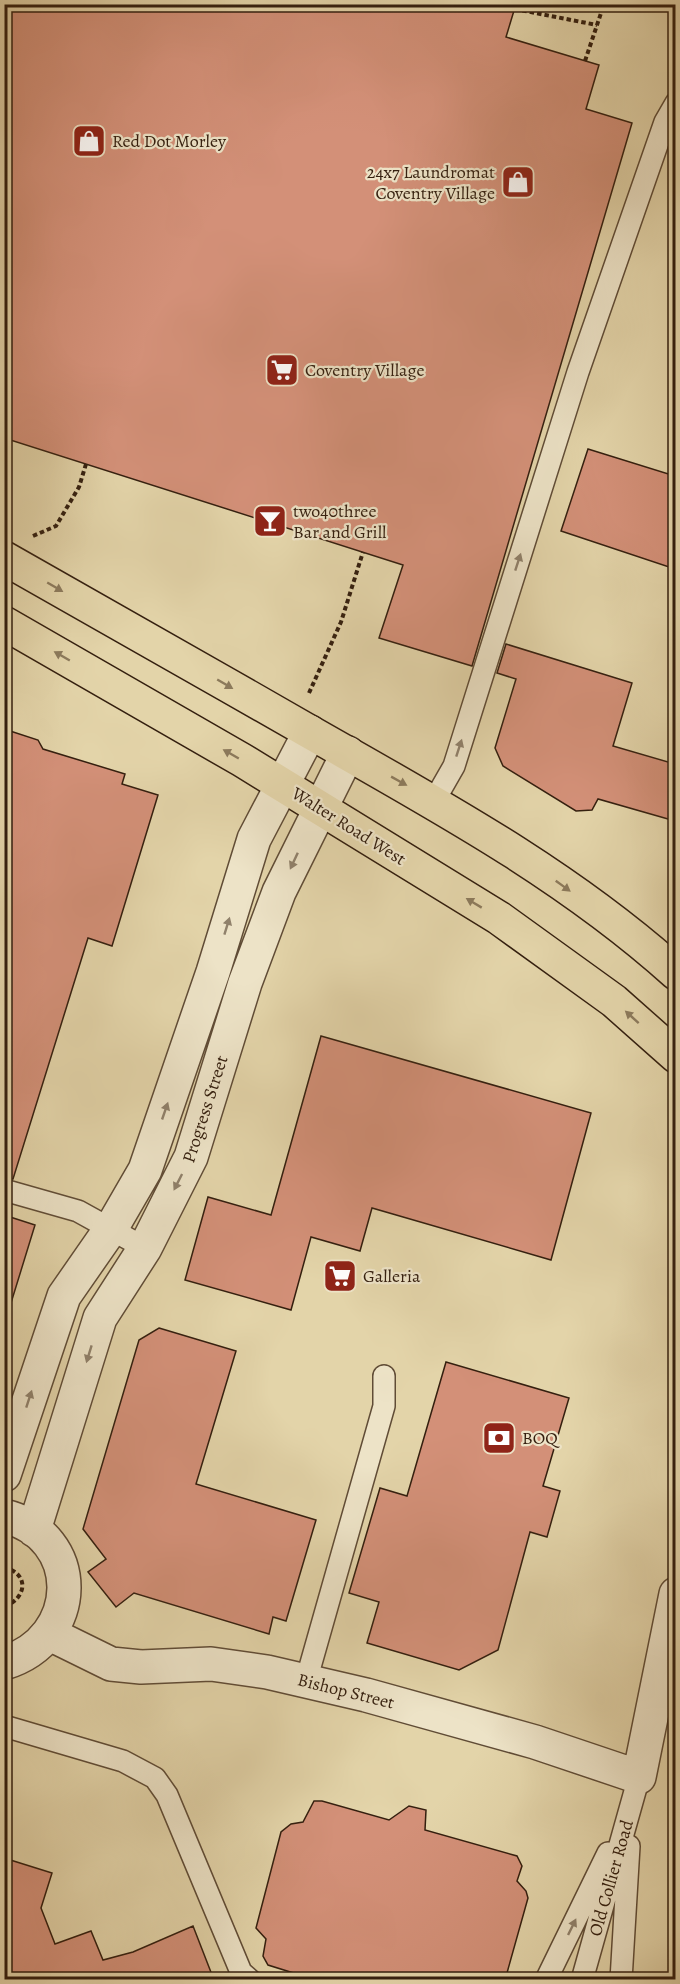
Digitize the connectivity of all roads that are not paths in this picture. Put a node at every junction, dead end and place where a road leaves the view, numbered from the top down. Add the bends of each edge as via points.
1 (675, 103) edge
2 (4, 558) edge
3 (4, 623) edge
4 (310, 732) junction
5 (348, 753) junction
6 (282, 784) junction
7 (434, 801) junction
8 (319, 808) junction
9 (675, 973) edge
10 (675, 1056) edge
11 (4, 1190) edge
12 (112, 1227) junction
13 (145, 1248) junction
14 (384, 1376) dead end
15 (4, 1475) edge
16 (4, 1516) edge
17 (34, 1530) junction
18 (675, 1594) edge
19 (50, 1634) junction
20 (4, 1663) edge
21 (306, 1681) junction
22 (675, 1698) edge
23 (4, 1726) edge
24 (636, 1790) junction
25 (250, 1980) edge
26 (546, 1980) edge
27 (582, 1980) edge
28 (621, 1980) edge

7 -> 1 lane via 454,766 578,372 664,122
2 -> 4 main road
6 -> 3 main road, Walter Road West
4 - 5 main road
4 - 6 street, Progress Street
5 -> 7 main road
5 - 8 street, Progress Street
6 - 8 main road, Walter Road West
12 -> 6 street, Progress Street via 145,1170 254,839
7 -> 9 main road via 638,939
10 -> 8 main road, Walter Road West via 562,961
8 -> 13 street, Progress Street via 279,892 244,983 191,1157
11 - 12 lane via 78,1211
12 - 13 lane
15 -> 12 street, Progress Street via 64,1296
13 -> 17 street, Progress Street via 100,1318
14 - 21 lane via 384,1406
16 - 17 street
17 - 19 street via 48,1543 63,1568 64,1598
18 - 24 street, Old Collier Road
19 - 20 street via 37,1648
19 - 21 street, Bishop Street via 111,1664 211,1664
21 - 24 street, Bishop Street via 535,1742
22 - 24 street, Old Collier Road
23 - 25 lane via 123,1761 156,1778 167,1795 241,1972
26 -> 24 lane
24 - 27 lane, Old Collier Road
24 - 28 lane

